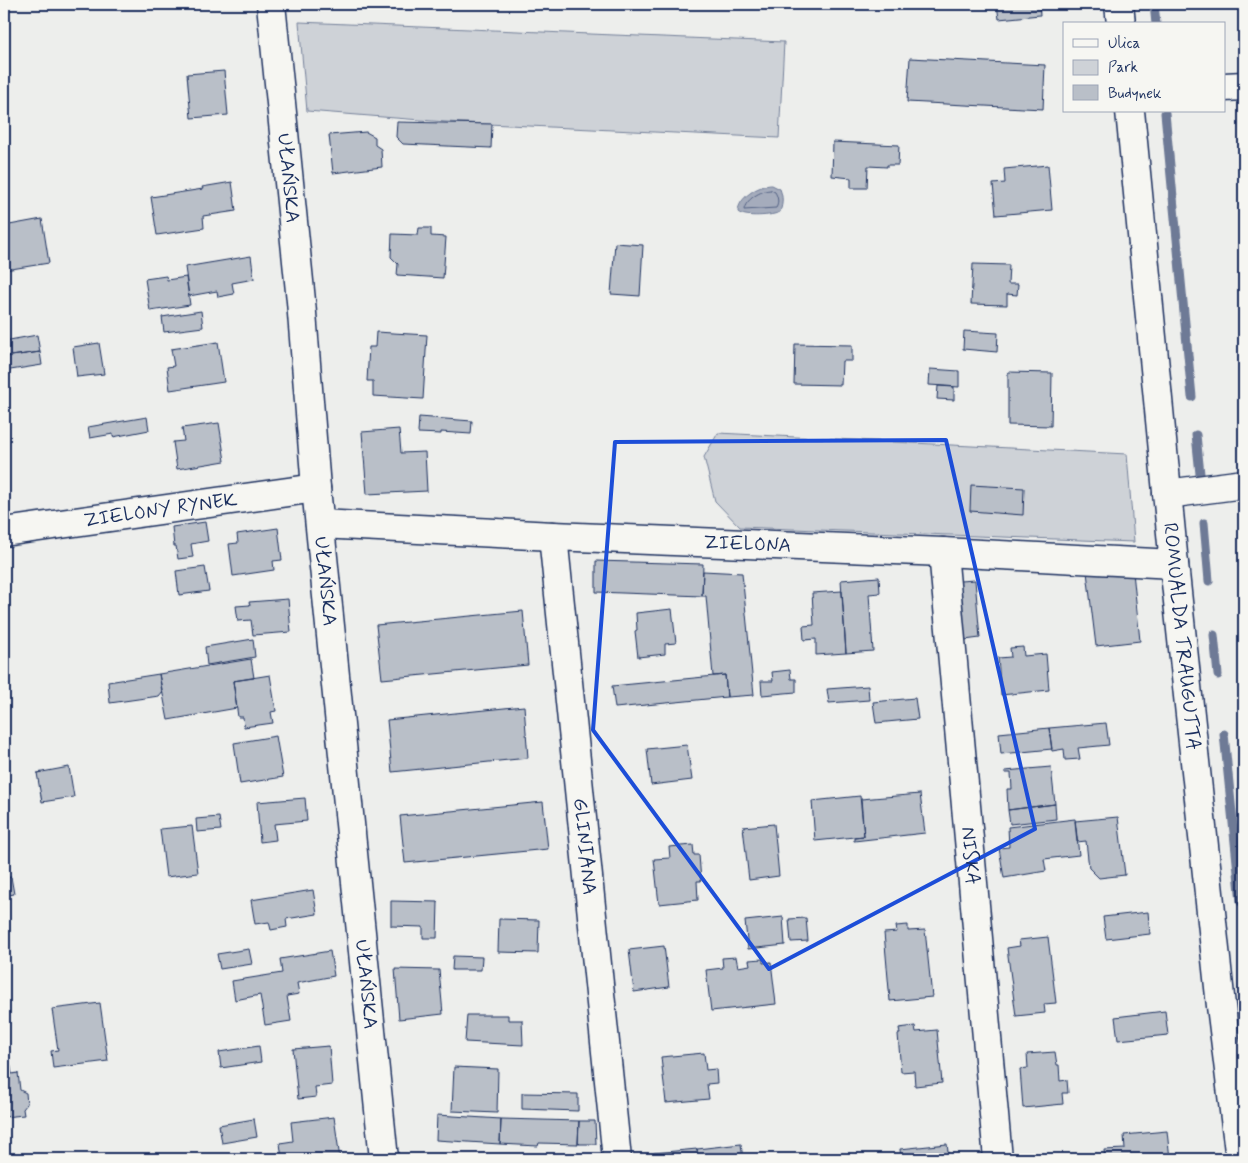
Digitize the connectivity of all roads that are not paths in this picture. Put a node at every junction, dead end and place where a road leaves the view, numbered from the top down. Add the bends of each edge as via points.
1 (271, 4) edge
2 (1119, 4) edge
3 (1121, 22) edge
4 (1244, 86) edge
5 (1226, 87) edge
6 (1130, 112) edge
7 (1244, 484) edge
8 (316, 488) junction
9 (1167, 494) junction
10 (320, 524) junction
11 (4, 532) edge
12 (553, 536) junction
13 (943, 552) junction
14 (1174, 564) junction
15 (384, 1159) edge
16 (617, 1159) edge
17 (998, 1159) edge
18 (1240, 1159) edge

1 - 8 street, UŁAŃSKA
2 - 3 street
4 - 5 street
6 - 9 street, ROMUALDA TRAUGUTTA
7 - 9 street
8 - 10 street, UŁAŃSKA
8 - 11 street, ZIELONY RYNEK
9 - 14 street, ROMUALDA TRAUGUTTA
10 - 12 street, ZIELONA
10 - 15 street, UŁAŃSKA
12 - 13 street, ZIELONA
12 - 16 street, GLINIANA
13 - 14 street, ZIELONA
13 - 17 street, NISKA
14 - 18 street, ROMUALDA TRAUGUTTA

